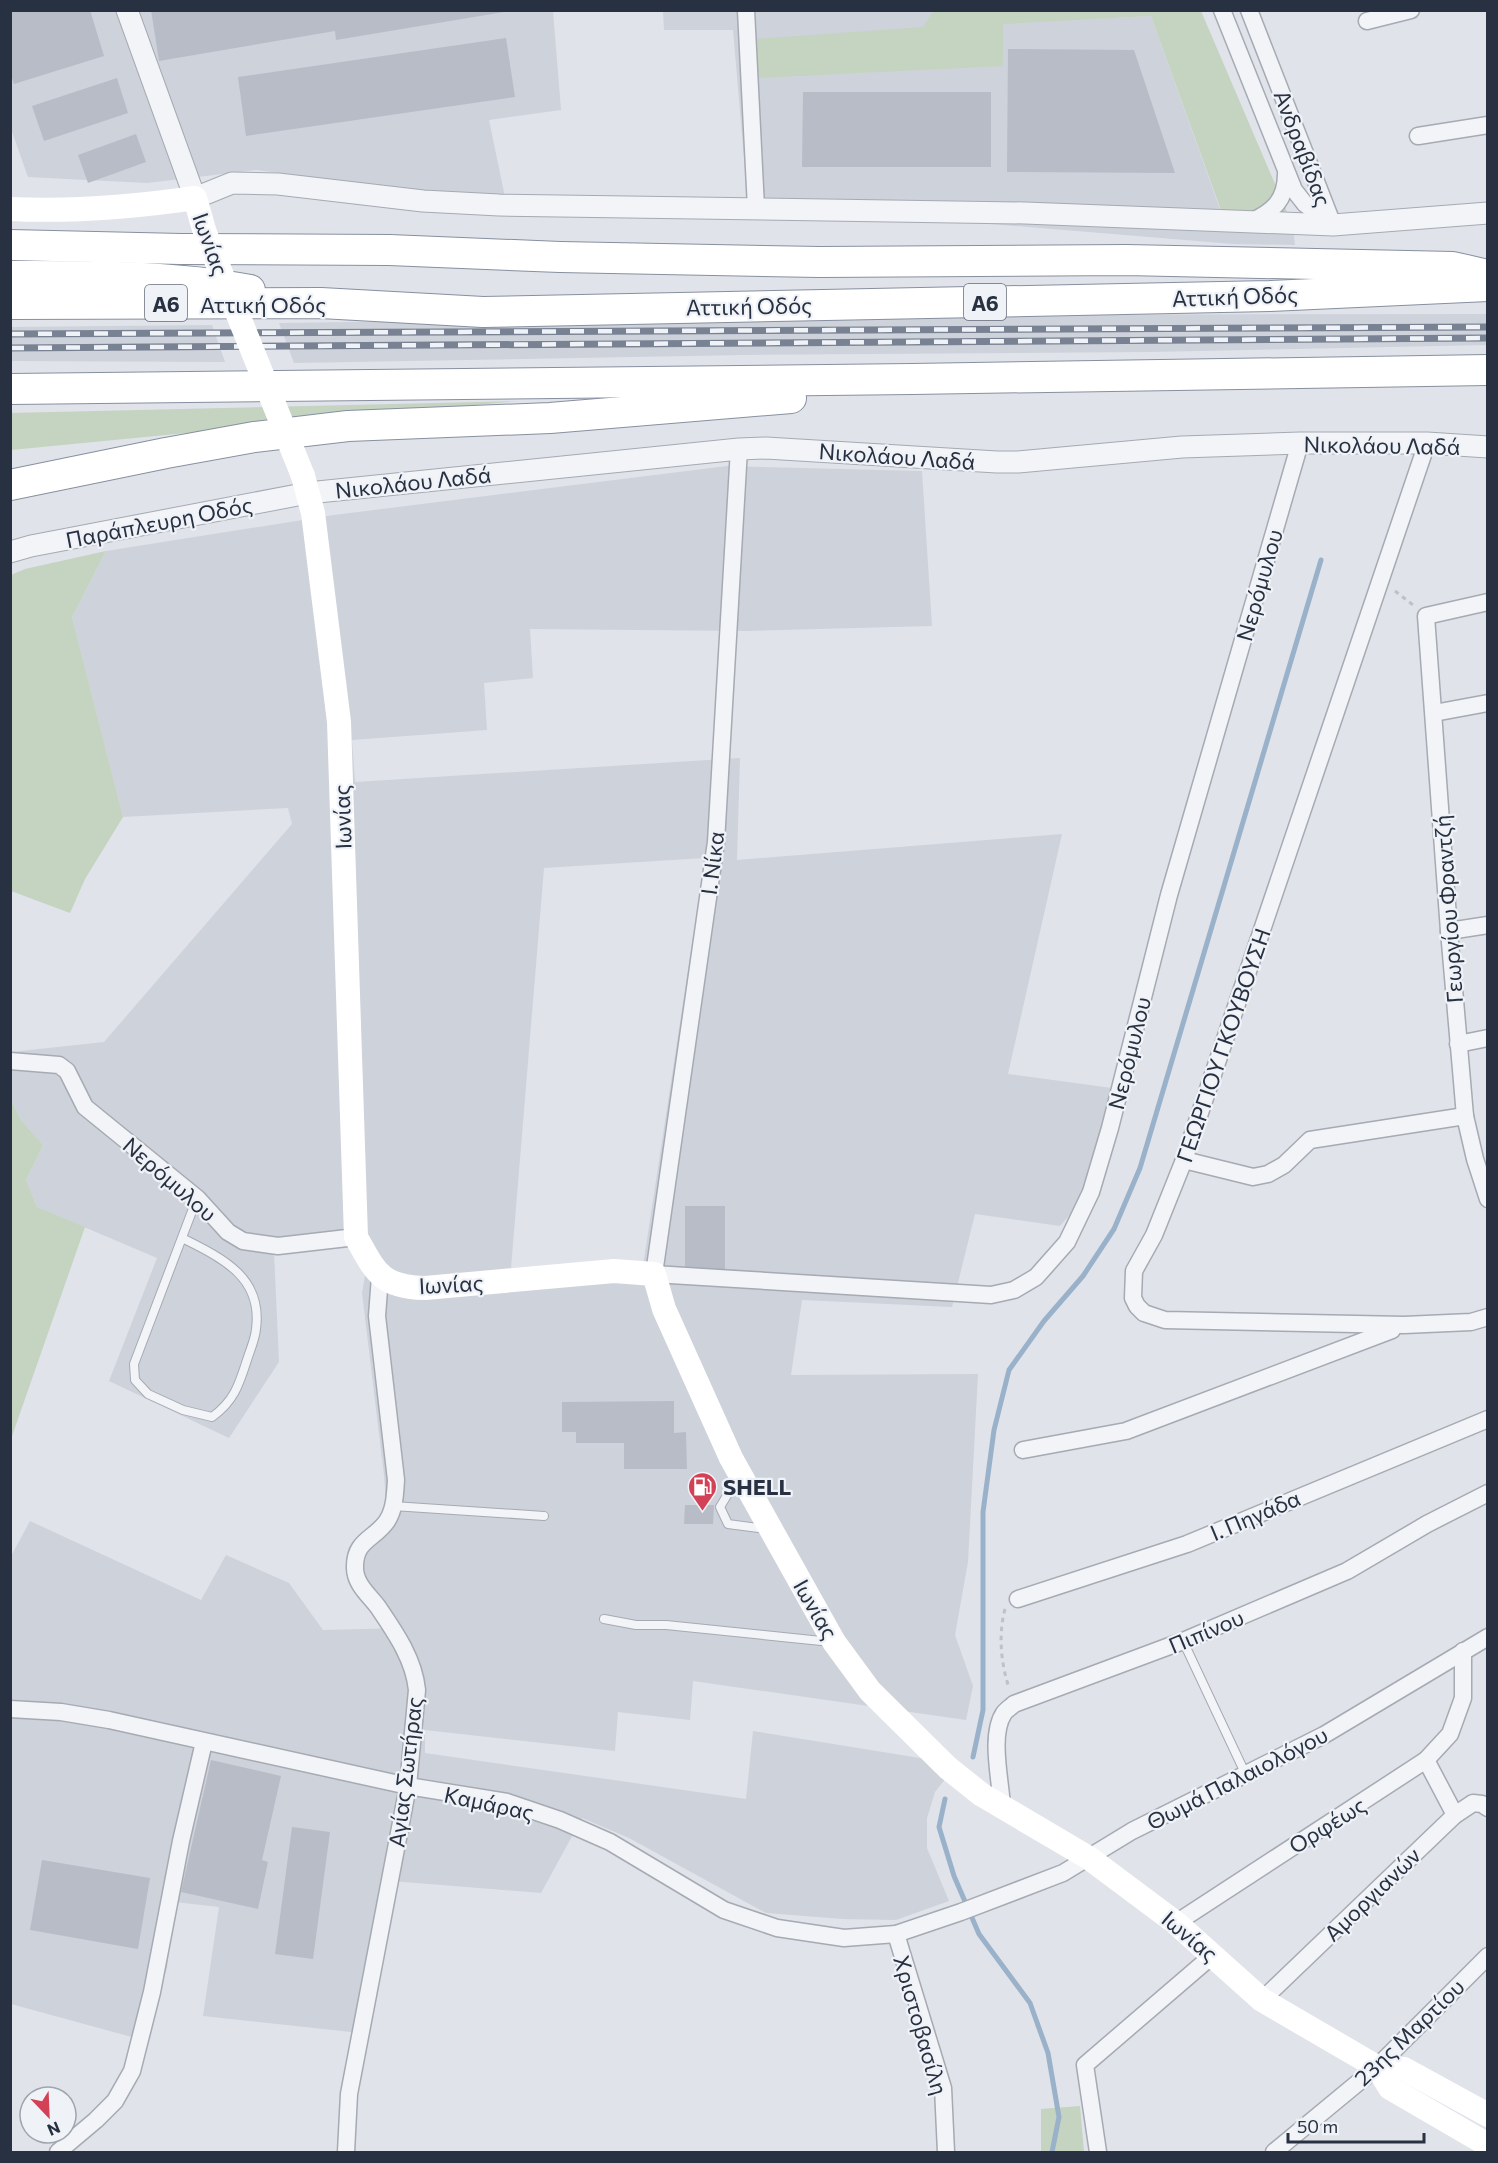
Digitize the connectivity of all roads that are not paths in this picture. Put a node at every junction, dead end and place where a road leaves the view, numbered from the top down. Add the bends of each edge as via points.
1 (127, 10) edge
2 (746, 10) edge
3 (1222, 10) edge
4 (1249, 10) edge
5 (1411, 10) edge
6 (1367, 21) dead end
7 (1488, 125) edge
8 (1418, 136) dead end
9 (1286, 174) junction
10 (195, 198) junction
11 (756, 208) junction
12 (10, 209) edge
13 (1488, 213) edge
14 (1249, 223) junction
15 (1333, 225) junction
16 (10, 245) edge
17 (1488, 275) edge
18 (10, 276) edge
19 (1488, 286) edge
20 (321, 303) junction
21 (10, 304) edge
22 (1488, 370) edge
23 (912, 379) junction
24 (10, 389) edge
25 (1300, 443) junction
26 (1426, 443) junction
27 (1488, 447) edge
28 (739, 449) junction
29 (305, 484) junction
30 (17, 485) edge
31 (10, 552) edge
32 (1488, 602) edge
33 (1488, 703) edge
34 (1434, 713) junction
35 (1488, 925) edge
36 (1449, 931) junction
37 (1488, 1038) edge
38 (1458, 1044) junction
39 (10, 1061) edge
40 (1465, 1116) junction
41 (1185, 1160) junction
42 (198, 1198) junction
43 (1488, 1198) edge
44 (356, 1237) junction
45 (182, 1238) junction
46 (654, 1274) junction
47 (380, 1276) junction
48 (1488, 1317) edge
49 (1404, 1326) junction
50 (1488, 1419) edge
51 (1023, 1450) dead end
52 (740, 1474) junction
53 (1488, 1493) edge
54 (393, 1506) junction
55 (544, 1516) dead end
56 (771, 1529) junction
57 (1018, 1599) road end
58 (604, 1619) dead end
59 (1488, 1637) edge
60 (1183, 1641) junction
61 (834, 1642) junction
62 (1464, 1651) junction
63 (10, 1709) edge
64 (204, 1742) junction
65 (1426, 1760) junction
66 (1245, 1775) junction
67 (408, 1786) junction
68 (992, 1801) junction
69 (1488, 1808) edge
70 (1455, 1815) junction
71 (1089, 1858) junction
72 (979, 1905) joint
73 (1176, 1923) junction
74 (896, 1934) junction
75 (1213, 1955) junction
76 (1488, 1956) edge
77 (1262, 2000) junction
78 (1377, 2067) junction
79 (1488, 2115) edge
80 (1483, 2144) edge
81 (58, 2152) edge
82 (346, 2152) edge
83 (946, 2152) edge
84 (1098, 2152) edge
85 (1274, 2152) edge

1 - 10 street, Ιωνίας
2 - 11 street
3 - 9 street, Ανδραβίδας
4 - 15 street, Ανδραβίδας
5 - 6 street
7 - 8 street
9 - 14 street via 1283,197 1275,208
9 - 15 street, Ανδραβίδας via 1305,204
10 - 11 street via 232,183 477,204
10 - 12 main road via 53,212
10 - 29 main road, Ιωνίας, bridge via 205,233
11 - 14 street via 1025,213
13 - 15 street
14 - 15 street
16 - 17 highway, bridge via 820,262 1214,261 1453,267
18 - 20 highway via 209,282
19 - 20 highway, Αττική Οδός / Α6 via 1258,296 483,312
20 - 21 highway, Αττική Οδός / Α6
22 - 23 highway
23 - 24 highway
23 - 30 highway via 785,399 549,418 336,427 166,453
25 - 26 street, Νικολάου Λαδά
25 - 28 street, Νικολάου Λαδά via 1182,447 1008,462
25 - 46 street, Νερόμυλου via 1169,895 1110,1128 1091,1192 1067,1242 1036,1277 1014,1290 991,1295
26 - 27 street, Νικολάου Λαδά
26 - 41 street, ΓΕΩΡΓΙΟΥ ΓΚΟΥΒΟΥΣΗ
28 - 29 street, Νικολάου Λαδά
28 - 46 street, Ι. Νίκα via 716,843
29 - 31 street, Παράπλευρη Οδός
29 - 44 main road, Ιωνίας via 313,513 339,722
32 - 34 street, Γεωργίου Φραντζή via 1426,616
33 - 34 street
34 - 36 street, Γεωργίου Φραντζή
35 - 36 street
36 - 38 street, Γεωργίου Φραντζή
37 - 38 street
38 - 40 street, Γεωργίου Φραντζή
39 - 42 street, Νερόμυλου via 59,1065 67,1071 85,1107
40 - 41 street via 1310,1140 1284,1164 1252,1177
40 - 43 street, Γεωργίου Φραντζή
41 - 49 street, ΓΕΩΡΓΙΟΥ ΓΚΟΥΒΟΥΣΗ via 1154,1235 1134,1271 1133,1298 1144,1312 1165,1320
42 - 44 street, Νερόμυλου via 228,1232 243,1241 278,1246
42 - 45 lane
44 - 47 main road, Ιωνίας
45 - 45 lane via 134,1364 135,1380 148,1394 183,1410 212,1417 237,1391 256,1331 257,1309 240,1272 216,1254
46 - 47 main road, Ιωνίας via 615,1271 425,1288 402,1285
46 - 52 main road, Ιωνίας via 664,1309
47 - 54 street, Αγίας Σωτήρας via 377,1316 396,1480
48 - 49 street, ΓΕΩΡΓΙΟΥ ΓΚΟΥΒΟΥΣΗ via 1471,1322
49 - 51 street via 1126,1431
50 - 57 street, Ι. Πηγάδα via 1186,1544
52 - 56 main road, Ιωνίας
52 - 56 lane via 720,1507 728,1524
53 - 60 street, Πιπίνου via 1347,1571
54 - 55 lane
54 - 67 street, Αγίας Σωτήρας via 387,1521 362,1542 355,1568 357,1582 392,1629 415,1675
56 - 61 main road, Ιωνίας
58 - 61 lane
59 - 62 street, Θωμά Παλαιολόγου
60 - 66 lane
60 - 68 street, Πιπίνου via 1014,1704 1004,1713 999,1726
61 - 68 main road, Ιωνίας via 870,1691 948,1768
62 - 65 street, Ορφέως via 1463,1698 1450,1734
62 - 66 street, Θωμά Παλαιολόγου via 1324,1735
63 - 64 street, Καμάρας via 109,1720
64 - 67 street, Καμάρας
64 - 81 street via 132,2071 115,2101
65 - 70 street
65 - 73 street, Ορφέως
66 - 71 street, Θωμά Παλαιολόγου via 1132,1831
67 - 74 street, Καμάρας via 507,1802 560,1820 610,1842 724,1910 777,1928 844,1938
67 - 82 street, Αγίας Σωτήρας via 349,2094
68 - 71 main road, Ιωνίας
69 - 70 street, Αμοργιανών via 1473,1803
70 - 77 street, Αμοργιανών
71 - 72 street, Θωμά Παλαιολόγου via 1063,1873
71 - 73 main road, Ιωνίας
72 - 74 street, Καμάρας
73 - 75 main road, Ιωνίας
74 - 83 street, Χριστοβασίλη via 943,2088
75 - 77 main road, Ιωνίας
75 - 84 street via 1085,2065
76 - 78 street, 23ης Μαρτίου
77 - 78 main road, Ιωνίας
78 - 79 main road, Ιωνίας via 1404,2069
78 - 80 main road, Ιωνίας via 1390,2088
78 - 85 street, 23ης Μαρτίου

